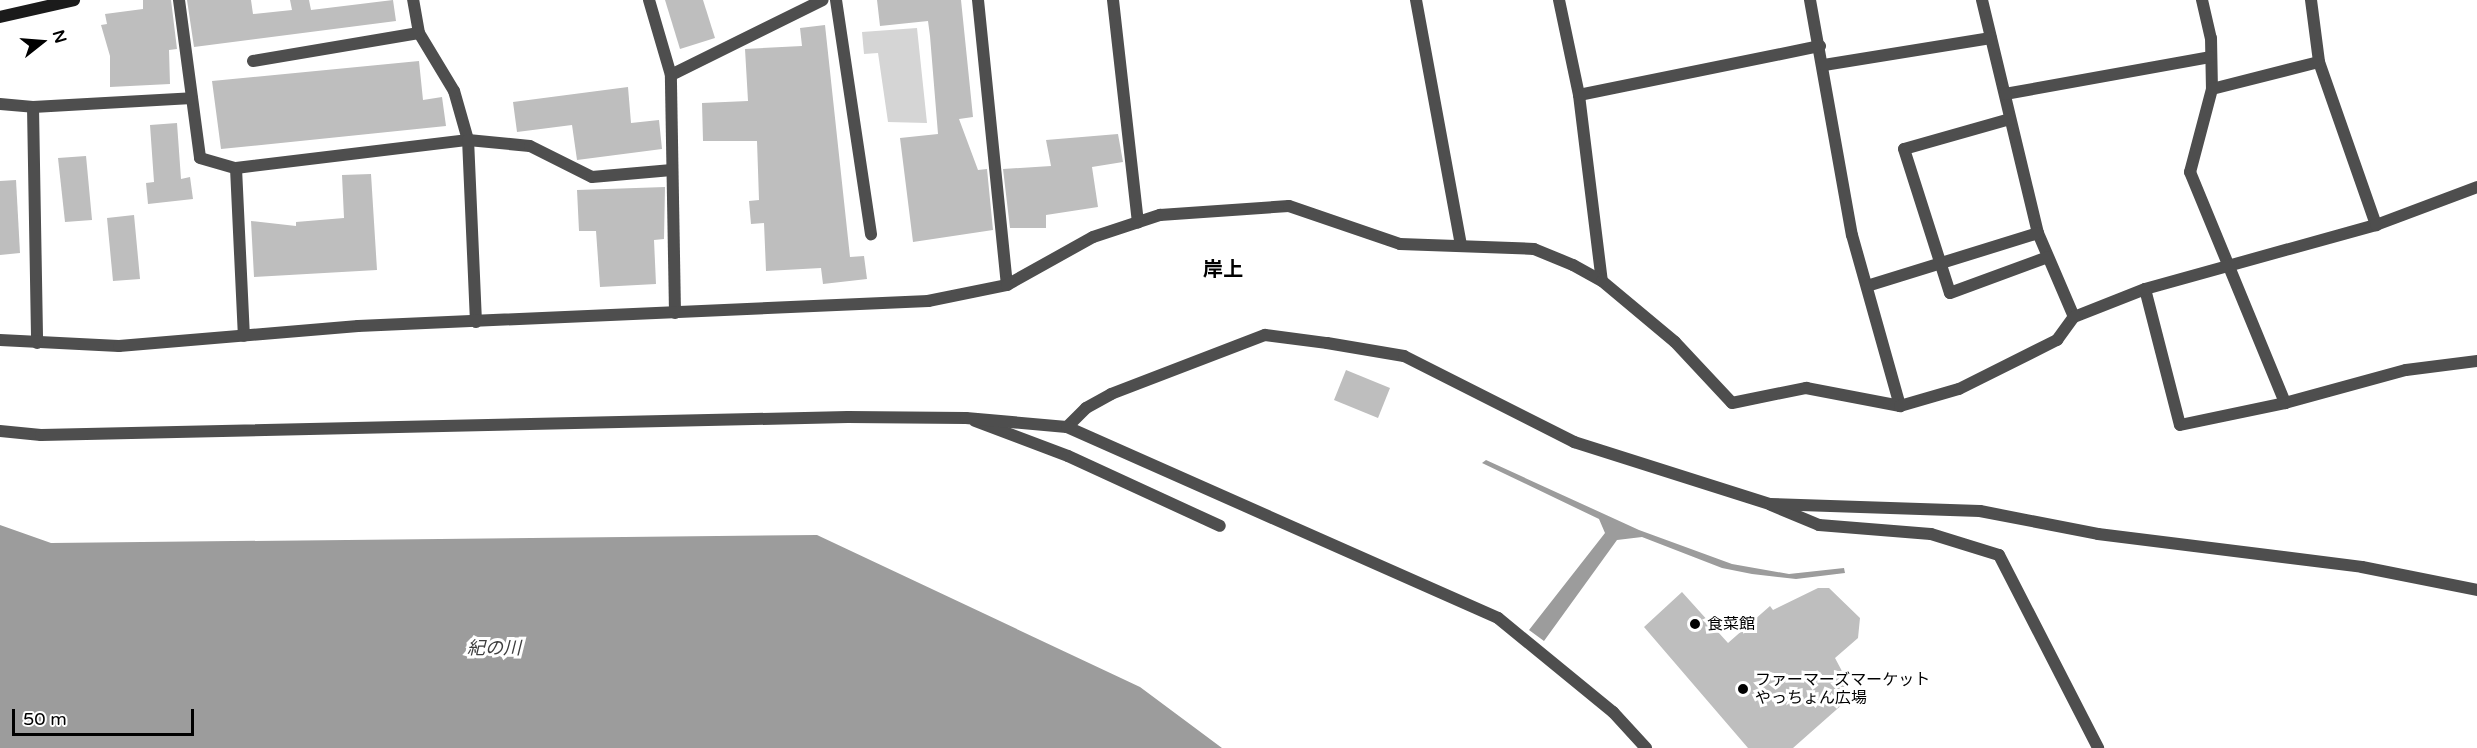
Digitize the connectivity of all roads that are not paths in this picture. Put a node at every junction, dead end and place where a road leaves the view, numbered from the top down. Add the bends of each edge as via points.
1 (74, 0) edge
2 (179, 0) edge
3 (413, 0) edge
4 (649, 0) edge
5 (823, 0) edge
6 (836, 0) edge
7 (978, 0) edge
8 (1113, 0) edge
9 (1416, 0) edge
10 (1559, 0) edge
11 (1810, 0) edge
12 (1982, 0) edge
13 (2202, 0) edge
14 (2311, 0) edge
15 (0, 17) edge
16 (419, 33) junction
17 (1991, 38) junction
18 (1820, 46) junction
19 (2210, 57) junction
20 (253, 61) dead end
21 (2319, 62) junction
22 (1824, 66) junction
23 (671, 75) junction
24 (2212, 89) junction
25 (1580, 94) junction
26 (2005, 94) junction
27 (192, 98) junction
28 (0, 104) edge
29 (33, 106) junction
30 (2010, 119) junction
31 (468, 140) junction
32 (236, 168) junction
33 (672, 170) junction
34 (2477, 187) edge
35 (1138, 223) junction
36 (2376, 225) junction
37 (2038, 233) junction
38 (871, 234) dead end
39 (1461, 246) junction
40 (2048, 257) junction
41 (1940, 263) junction
42 (2228, 263) junction
43 (1602, 280) junction
44 (1007, 285) junction
45 (1866, 286) junction
46 (2145, 289) junction
47 (675, 313) junction
48 (2074, 317) junction
49 (476, 322) junction
50 (244, 336) junction
51 (0, 340) edge
52 (37, 343) junction
53 (2477, 361) edge
54 (2285, 404) junction
55 (1900, 406) junction
56 (966, 418) junction
57 (1067, 427) junction
58 (0, 431) edge
59 (1770, 504) junction
60 (1220, 526) dead end
61 (2477, 590) edge
62 (1646, 748) edge
63 (2098, 748) edge

1 - 15 main road
2 - 27 street
3 - 16 street
4 - 23 street
5 - 23 street
6 - 38 street
7 - 44 street
8 - 35 street
9 - 39 street
10 - 25 street
11 - 18 street
12 - 17 street
13 - 19 street via 2211,38
14 - 21 street
16 - 20 street
16 - 31 street via 454,91
17 - 22 street
17 - 26 street
18 - 22 street
18 - 25 street
19 - 24 street
19 - 26 street
21 - 24 street
21 - 36 street
22 - 45 street via 1852,235
23 - 33 street
24 - 42 street via 2190,172
25 - 43 street
26 - 30 street
27 - 29 street
27 - 32 street via 200,158
28 - 29 street
29 - 52 street
30 - 37 street
30 - 41 street via 1904,149
31 - 32 street
31 - 33 street via 530,146 592,177
31 - 49 street
32 - 50 street
33 - 47 street
34 - 36 street
35 - 39 street via 1160,215 1289,206 1400,244
35 - 44 street via 1093,237
36 - 42 street
37 - 40 street
37 - 41 street
39 - 43 street via 1534,249
40 - 41 street via 1950,293
40 - 48 street
41 - 45 street
42 - 46 street
42 - 54 street
43 - 55 street via 1674,342 1732,403 1806,388
44 - 47 street via 928,301
45 - 55 street
46 - 48 street
46 - 54 street via 2180,425
47 - 49 street
48 - 55 street via 2057,340 1959,388
49 - 50 street
50 - 52 street via 119,346
51 - 52 street
53 - 54 street via 2406,370
56 - 57 street
56 - 58 street via 41,435
56 - 60 street via 1068,456
57 - 59 street via 1086,408 1111,394 1265,335 1404,356 1574,442
57 - 62 street via 1498,618 1613,712
59 - 61 street via 1980,512 2098,534 2362,567
59 - 63 street via 1819,525 1931,534 1999,555

